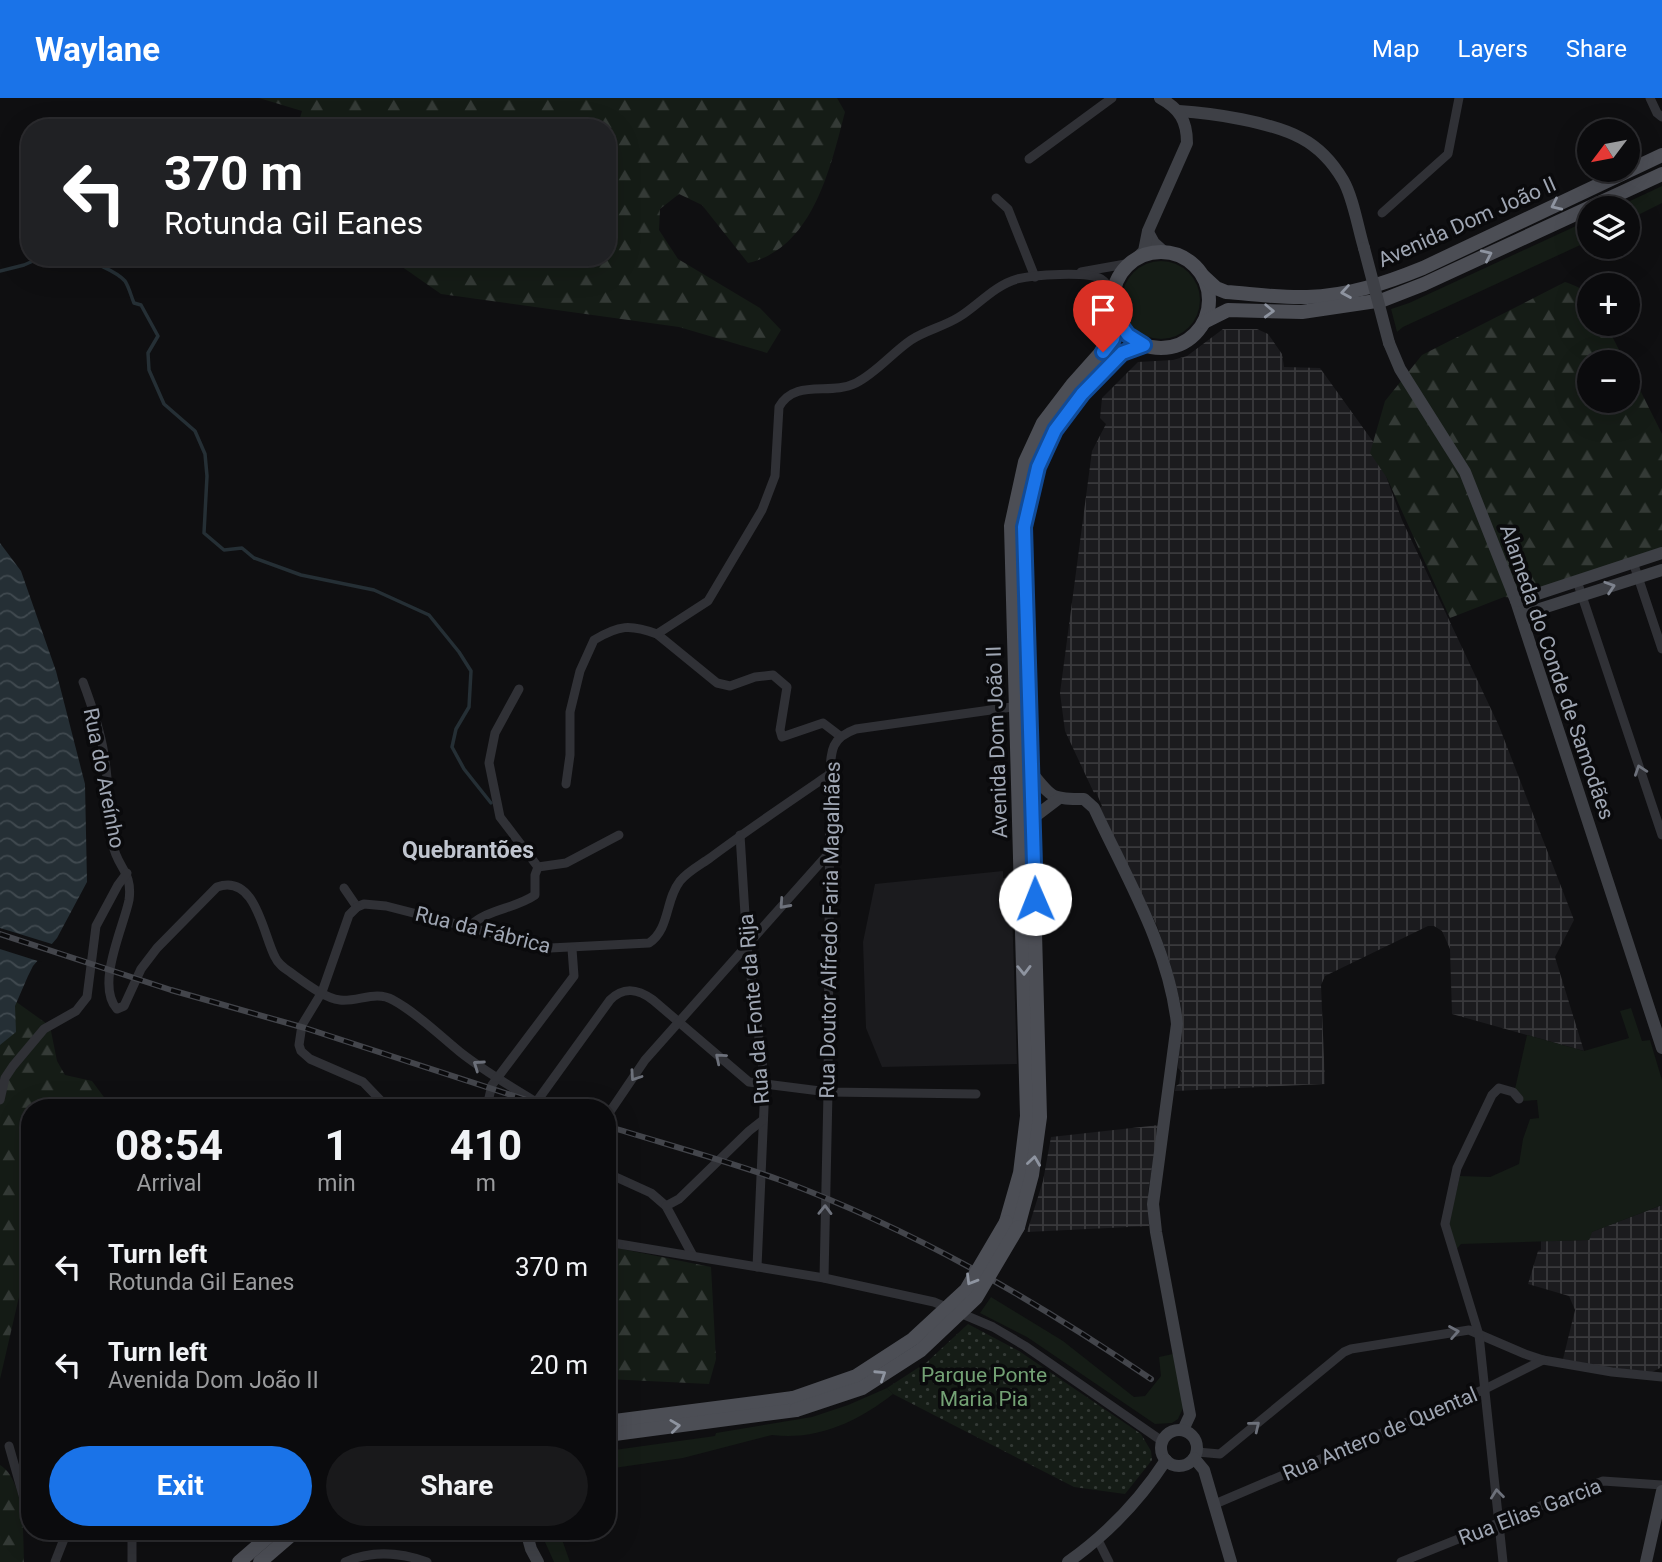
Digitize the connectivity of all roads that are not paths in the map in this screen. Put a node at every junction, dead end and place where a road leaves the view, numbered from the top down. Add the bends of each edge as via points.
1 (1112, 98) edge
2 (1160, 98) edge
3 (1459, 98) edge
4 (1650, 98) edge
5 (1179, 111) junction
6 (1662, 117) edge
7 (1662, 155) edge
8 (1029, 159) dead end
9 (1662, 174) edge
10 (996, 198) dead end
11 (1382, 213) dead end
12 (1148, 231) junction
13 (1164, 252) junction
14 (1133, 261) junction
15 (1075, 274) junction
16 (1203, 276) junction
17 (1035, 278) junction
18 (1113, 297) junction
19 (1117, 320) junction
20 (1204, 322) junction
21 (1144, 345) junction
22 (1662, 553) edge
23 (1633, 562) junction
24 (1662, 570) edge
25 (1638, 578) junction
26 (1577, 581) junction
27 (1582, 595) junction
28 (1516, 601) junction
29 (1521, 615) junction
30 (657, 634) junction
31 (1662, 649) edge
32 (83, 682) dead end
33 (519, 689) dead end
34 (1024, 706) junction
35 (840, 736) junction
36 (1032, 773) junction
37 (830, 774) junction
38 (566, 784) dead end
39 (1058, 799) junction
40 (1033, 818) junction
41 (620, 835) dead end
42 (740, 835) junction
43 (1662, 835) edge
44 (830, 853) junction
45 (538, 867) junction
46 (127, 873) junction
47 (344, 888) dead end
48 (357, 906) junction
49 (470, 926) junction
50 (747, 946) junction
51 (572, 949) junction
52 (322, 992) junction
53 (679, 1022) junction
54 (1662, 1048) edge
55 (498, 1078) junction
56 (765, 1085) junction
57 (828, 1092) junction
58 (976, 1094) dead end
59 (379, 1099) edge
60 (489, 1099) edge
61 (526, 1099) edge
62 (538, 1099) edge
63 (1518, 1099) dead end
64 (0, 1100) edge
65 (616, 1103) edge
66 (764, 1120) junction
67 (616, 1177) edge
68 (666, 1206) junction
69 (1012, 1224) junction
70 (616, 1243) edge
71 (693, 1256) junction
72 (757, 1267) junction
73 (824, 1278) junction
74 (1479, 1335) junction
75 (1543, 1360) junction
76 (1662, 1377) edge
77 (1485, 1389) junction
78 (794, 1404) junction
79 (616, 1421) edge
80 (1184, 1430) junction
81 (616, 1434) edge
82 (1162, 1441) junction
83 (9, 1446) dead end
84 (1196, 1455) junction
85 (1166, 1460) junction
86 (1662, 1485) edge
87 (21, 1488) edge
88 (1662, 1490) edge
89 (1215, 1504) junction
90 (1500, 1521) junction
91 (64, 1540) edge
92 (132, 1540) edge
93 (265, 1540) edge
94 (286, 1540) edge
95 (528, 1540) edge
96 (1098, 1540) junction
97 (55, 1562) edge
98 (132, 1562) edge
99 (239, 1562) edge
100 (260, 1562) edge
101 (345, 1562) edge
102 (426, 1562) edge
103 (538, 1562) edge
104 (1068, 1562) edge
105 (1109, 1562) edge
106 (1231, 1562) edge
107 (1401, 1562) edge
108 (1503, 1562) edge
109 (1646, 1562) edge

1 - 8 street
2 - 5 street
3 - 11 street via 1448,153
4 - 6 street
5 - 12 street via 1187,143
5 - 28 street, Alameda do Conde de Samodães, bridge via 1268,126 1301,138 1325,155 1344,181 1388,343 1399,369 1465,472
7 -> 16 main road, Avenida Dom João II via 1384,284 1345,293 1289,297 1226,292
20 -> 9 main road, Avenida Dom João II via 1228,310 1302,312 1383,300
10 - 17 street via 1013,218
12 - 13 street
12 - 14 street via 1144,250
13 - 14 main road
13 - 16 main road via 1193,264
14 - 15 street
14 - 18 main road via 1122,272
15 - 17 street
15 - 18 street via 1100,279
16 - 20 main road via 1209,299
17 - 30 street via 1016,279 957,319 927,330 855,384 806,389 783,399 775,477 762,510 708,601
18 - 19 main road
19 - 21 main road via 1128,335
19 - 34 main road, Avenida Dom João II via 1113,339 1043,423 1025,462 1011,526
20 - 21 main road via 1183,343 1168,348
21 - 34 main road, Avenida Dom João II via 1122,353 1082,394 1055,430 1038,467 1024,527
22 - 23 street
23 - 25 street
23 - 26 street
24 - 25 street
27 -> 25 street
25 - 31 street
26 - 27 street
26 - 28 street
27 - 29 street
43 -> 27 street
28 - 29 street, Alameda do Conde de Samodães
29 - 54 street, Alameda do Conde de Samodães
30 - 35 street via 717,683 730,686 773,675 787,687 782,737 823,723
30 - 38 street via 626,626 594,640 570,712
32 - 46 street, Rua do Areínho via 104,756 114,849
33 - 45 street via 495,733 489,763 500,817
34 - 35 street, Rua Doutor Alfredo Faria Magalhães via 856,729
34 - 36 main road, Avenida Dom João II
34 -> 69 main road, Avenida Dom João II via 1027,1116
35 - 37 street, Rua Doutor Alfredo Faria Magalhães via 833,747
36 - 39 street
36 - 40 main road, Avenida Dom João II
37 - 42 street, Rua da Fábrica
37 - 44 street, Rua Doutor Alfredo Faria Magalhães
39 - 40 street
39 - 80 street via 1084,799 1094,808 1145,917 1174,998 1177,1024 1153,1203 1190,1415
69 -> 40 main road, Avenida Dom João II via 1032,1175 1040,1117
41 - 45 street via 566,863
42 - 50 street, Rua da Fonte da Rija
42 - 51 street, Rua da Fábrica via 680,880 656,938 649,943
44 -> 50 street
44 - 57 street, Rua Doutor Alfredo Faria Magalhães
45 - 49 street via 535,895 478,918
46 - 52 street via 128,902 111,957 110,998 117,1009 124,1006 141,969 157,948 225,884 242,891 254,904 281,965
46 - 64 street via 96,926 87,997 76,1011 50,1023 10,1069
47 - 48 street
48 - 49 street, Rua da Fábrica via 386,906
48 - 52 street via 349,915
49 - 51 street, Rua da Fábrica via 550,948
50 - 53 street
50 - 56 street, Rua da Fonte da Rija
51 - 55 street via 574,976
55 -> 52 street via 394,1000 377,996 338,1000
52 - 59 street via 299,1033 301,1051 363,1082
56 -> 53 street via 749,1082
53 - 62 street via 643,993 617,993
53 -> 65 street
55 - 60 street
55 - 61 street
56 - 57 street
56 - 66 street, Rua da Fonte da Rija
57 - 58 street
73 -> 57 street, Rua Doutor Alfredo Faria Magalhães
63 - 74 street via 1513,1092 1499,1088 1492,1095 1457,1168 1445,1224
66 - 68 street
66 - 72 street, Rua da Fonte da Rija
67 - 68 street via 651,1193
68 - 71 street
69 - 78 main road, Avenida Dom João II, bridge via 966,1290 914,1339 856,1376
70 - 71 street
71 - 72 street
72 - 73 street
73 - 82 street via 934,1302 993,1327
74 - 75 street
74 - 77 street
84 -> 74 street via 1220,1454 1344,1352 1469,1330
75 - 76 street
75 - 77 street, Rua Antero de Quental
77 - 89 street, Rua Antero de Quental
90 -> 77 street
78 - 79 main road, Avenida Dom João II
81 -> 78 main road, Avenida Dom João II
80 - 82 street via 1173,1430
80 - 84 street via 1193,1436
82 - 85 street
83 - 87 street
84 - 85 street via 1181,1466
84 - 89 street
85 - 96 street
86 - 90 street, Rua Elias Garcia via 1603,1481
88 - 109 street
89 - 106 street
90 - 107 street, Rua Elias Garcia
90 - 108 street
91 - 97 street
92 - 98 street
93 - 99 main road
94 - 100 main road
95 - 103 street
96 - 104 street
96 - 105 street
101 - 102 street via 361,1555 404,1554

